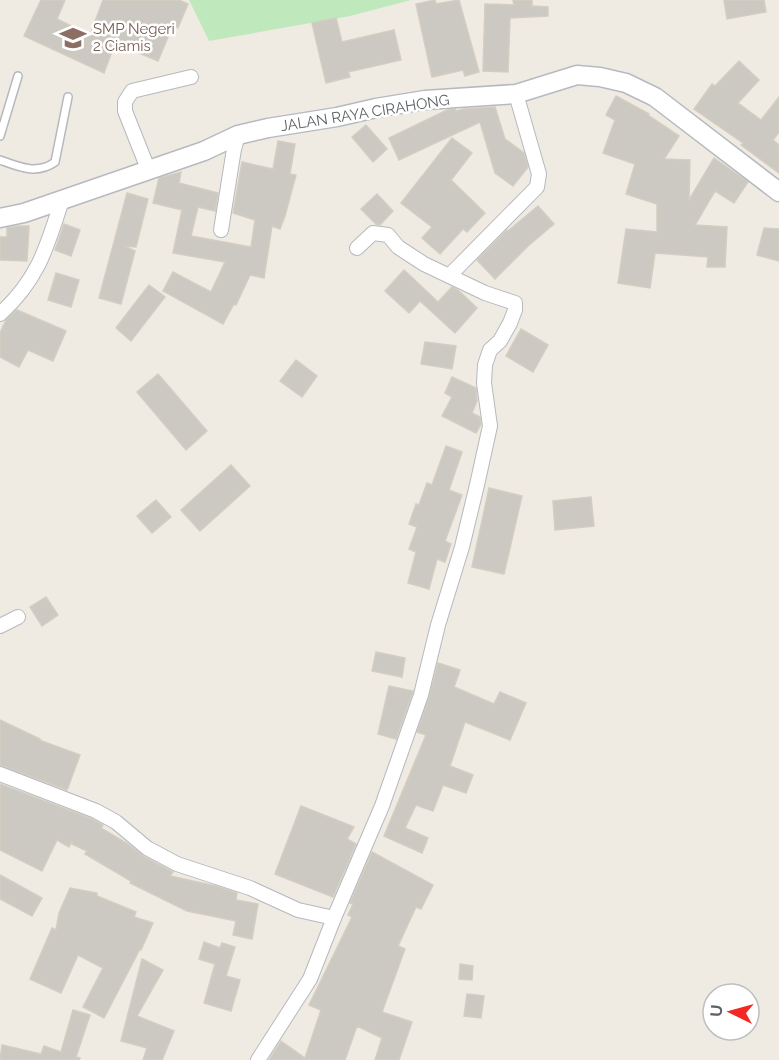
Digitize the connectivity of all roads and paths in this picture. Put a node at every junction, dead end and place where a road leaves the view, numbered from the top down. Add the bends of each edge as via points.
1 (18, 76) dead end
2 (191, 77) dead end
3 (516, 94) junction
4 (68, 97) dead end
5 (238, 135) junction
6 (0, 136) edge
7 (0, 160) edge
8 (148, 169) junction
9 (779, 192) edge
10 (62, 200) junction
11 (0, 218) edge
12 (220, 230) dead end
13 (357, 248) dead end
14 (450, 275) junction
15 (0, 314) edge
16 (18, 617) dead end
17 (0, 626) edge
18 (0, 774) edge
19 (333, 918) junction
20 (258, 1060) edge

1 - 6 lane
2 - 8 street via 132,90 127,96 125,111
3 - 5 street, JALAN RAYA CIRAHONG via 425,100
3 - 9 street, JALAN RAYA CIRAHONG via 578,75 626,83 655,97
3 - 14 street via 539,174 537,187
4 - 7 lane via 56,162 46,169 27,170
5 - 8 street, JALAN RAYA CIRAHONG
5 - 12 street
8 - 10 street, JALAN RAYA CIRAHONG
10 - 11 street, JALAN RAYA CIRAHONG
10 - 15 street via 46,251 30,282
13 - 14 street via 373,233 388,235 398,247 424,264
14 - 19 street via 515,303 515,310 485,365 490,426 421,695 382,806
16 - 17 street
18 - 19 street via 96,811 147,848 177,864 250,888 298,910
19 - 20 street via 310,979

